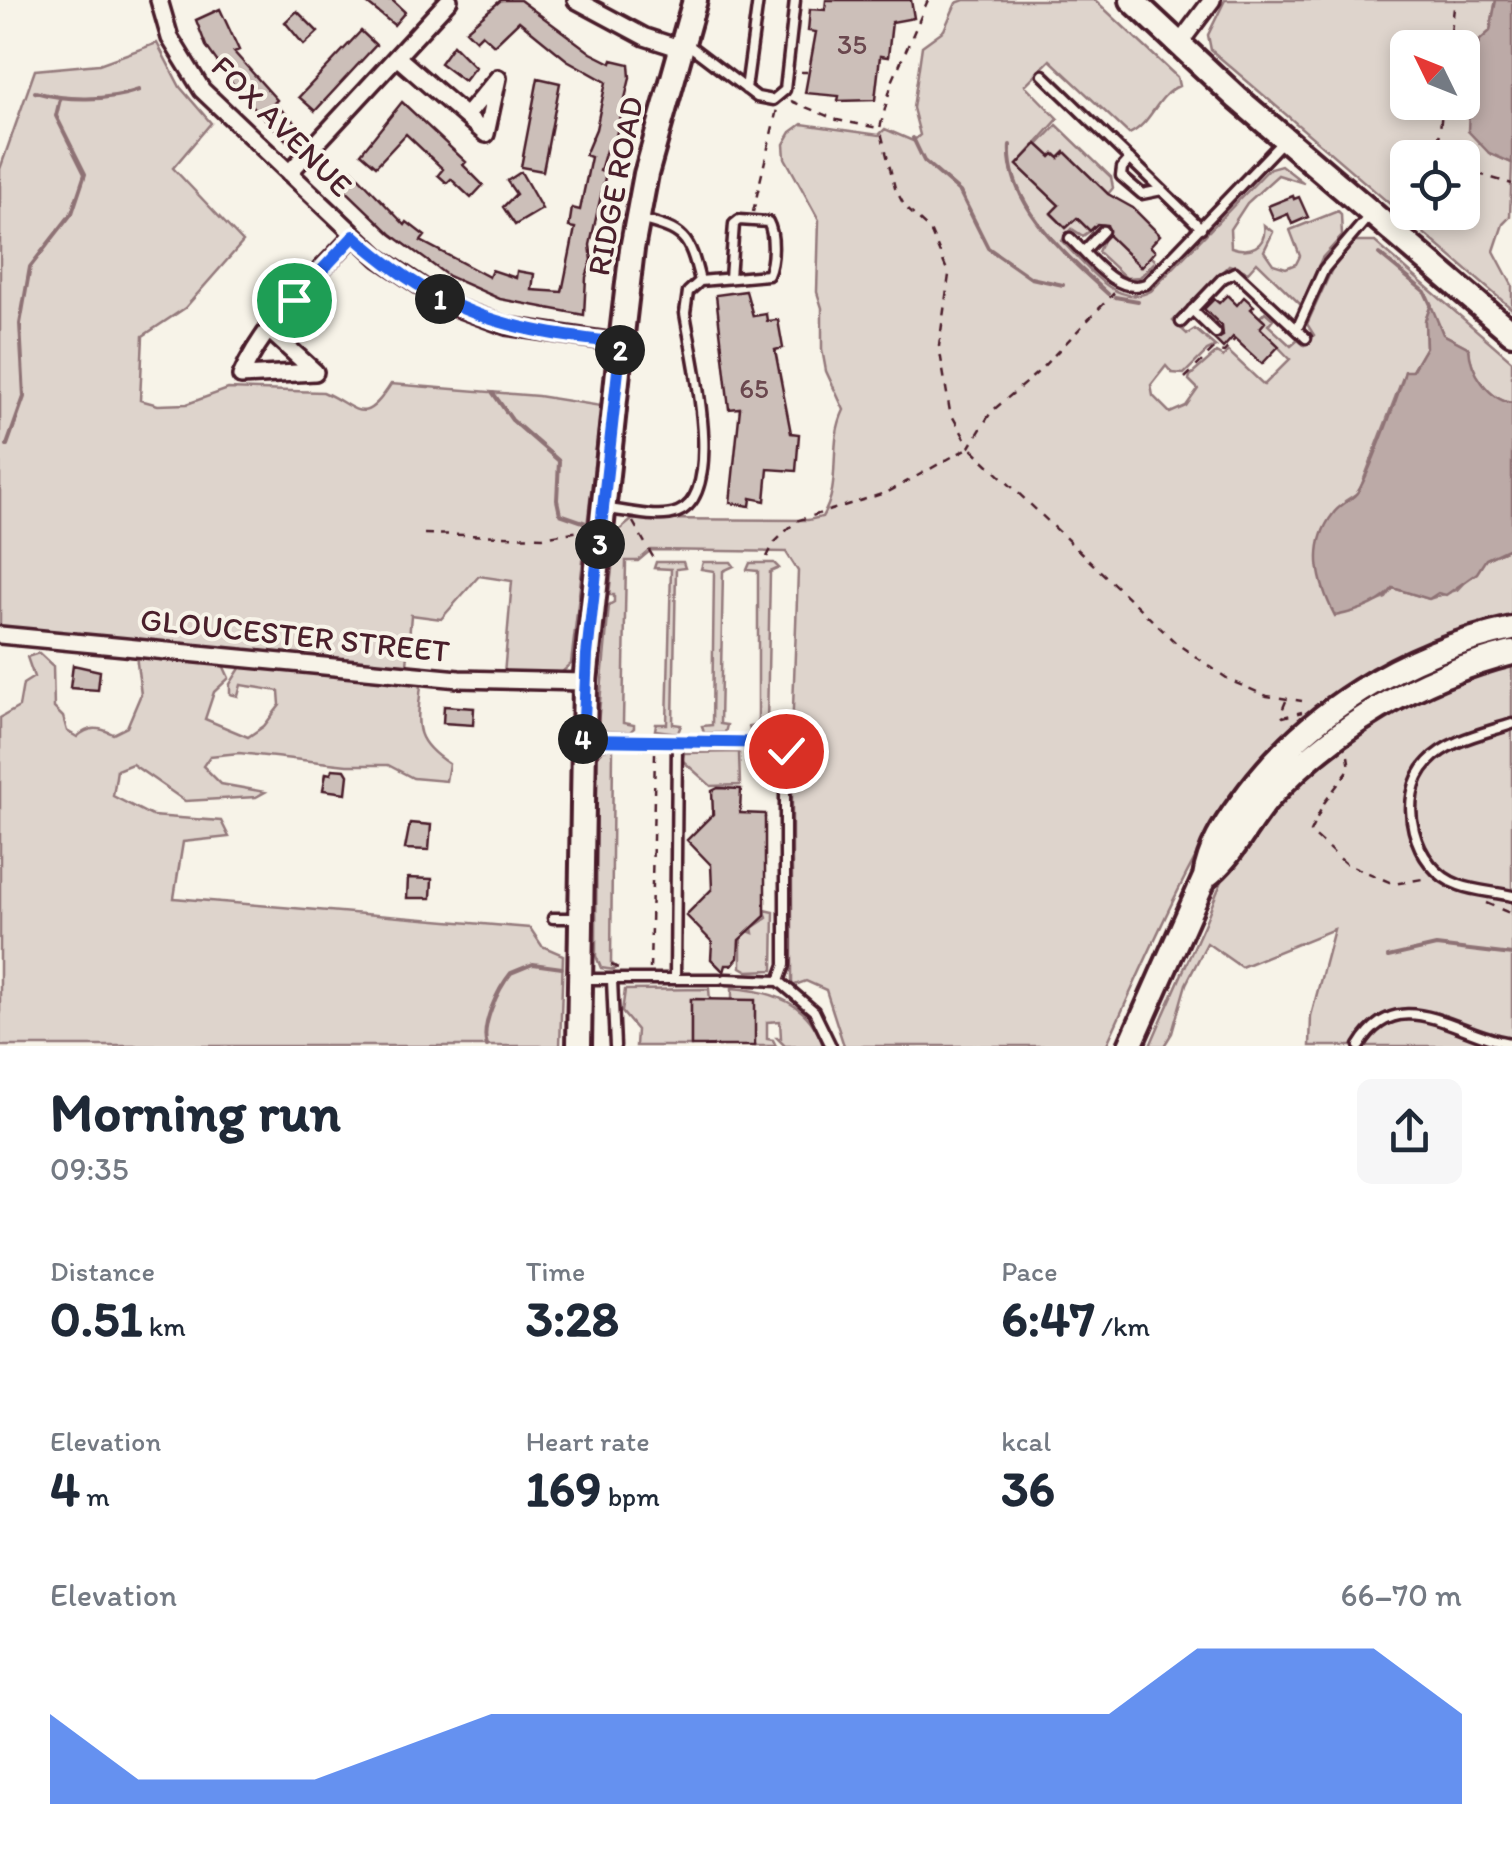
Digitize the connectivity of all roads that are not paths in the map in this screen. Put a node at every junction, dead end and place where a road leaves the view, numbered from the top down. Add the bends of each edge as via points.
1 (160, 0) edge
2 (576, 0) edge
3 (695, 0) edge
4 (758, 0) edge
5 (795, 0) edge
6 (1132, 0) edge
7 (1212, 0) edge
8 (444, 2) edge
9 (681, 44) junction
10 (1179, 44) junction
11 (397, 56) junction
12 (1044, 76) dead end
13 (746, 89) junction
14 (466, 116) dead end
15 (1285, 139) junction
16 (1130, 159) junction
17 (290, 173) junction
18 (1162, 190) junction
19 (1372, 214) junction
20 (638, 219) junction
21 (1201, 228) junction
22 (1103, 230) dead end
23 (354, 236) junction
24 (1070, 238) dead end
25 (1084, 251) junction
26 (730, 278) junction
27 (700, 281) junction
28 (1192, 310) junction
29 (1181, 322) dead end
30 (1297, 329) junction
31 (269, 330) junction
32 (1216, 332) dead end
33 (1512, 333) edge
34 (1306, 338) dead end
35 (621, 343) junction
36 (603, 517) junction
37 (1512, 630) edge
38 (0, 634) edge
39 (1512, 653) edge
40 (585, 682) junction
41 (1512, 724) edge
42 (583, 740) junction
43 (677, 743) junction
44 (1206, 878) junction
45 (1512, 896) edge
46 (553, 918) dead end
47 (581, 918) junction
48 (579, 979) junction
49 (676, 979) junction
50 (612, 980) junction
51 (778, 981) junction
52 (1512, 1043) edge
53 (578, 1046) edge
54 (615, 1046) edge
55 (831, 1046) edge
56 (1130, 1046) edge
57 (1359, 1046) edge

1 - 17 street, FOX AVENUE via 170,38 194,80
2 - 9 street via 632,30
3 - 9 street, RIDGE ROAD
4 - 13 lane
5 - 13 lane via 784,90 767,100
6 - 10 street
7 - 10 street
8 - 11 street
9 - 13 lane
9 - 20 street, RIDGE ROAD
10 - 15 street
11 - 14 street
11 - 17 street
12 - 16 lane
15 - 19 street
15 - 21 lane
16 - 18 lane
16 - 18 lane via 1121,176 1142,194
17 - 23 street, FOX AVENUE
18 - 21 lane
19 - 30 lane via 1324,269
19 - 33 street
20 - 27 lane via 686,237
20 - 35 street, RIDGE ROAD
21 - 25 lane via 1136,288 1122,285
22 - 25 lane
23 - 31 street
23 - 35 street, FOX AVENUE via 449,304 520,329
24 - 25 lane
26 - 26 lane via 771,272 768,222 739,220 731,230
26 - 27 lane
27 - 36 lane via 688,292 685,313 705,430 697,491 676,513
28 - 29 lane
28 - 30 lane via 1236,272
28 - 32 lane
30 - 34 lane
31 - 31 street via 241,376 315,372
35 - 36 street, RIDGE ROAD
36 - 40 street, RIDGE ROAD
37 - 44 street via 1407,664 1323,716 1242,801 1208,857
38 - 40 street, GLOUCESTER STREET via 459,679
39 - 44 street via 1421,684 1327,746 1269,798
40 - 42 street, RIDGE ROAD
41 - 45 lane via 1436,756 1414,786 1410,809 1424,856 1439,871 1456,885
42 - 43 lane
42 - 47 street, RIDGE ROAD
43 - 49 lane
43 - 51 lane via 786,743 784,965
44 - 56 street
46 - 47 lane
47 - 48 street, RIDGE ROAD
48 - 50 lane
48 - 53 street, RIDGE ROAD
49 - 50 lane
49 - 51 lane
50 - 54 lane
51 - 55 lane via 814,1011
52 - 57 lane via 1412,1013 1378,1024

